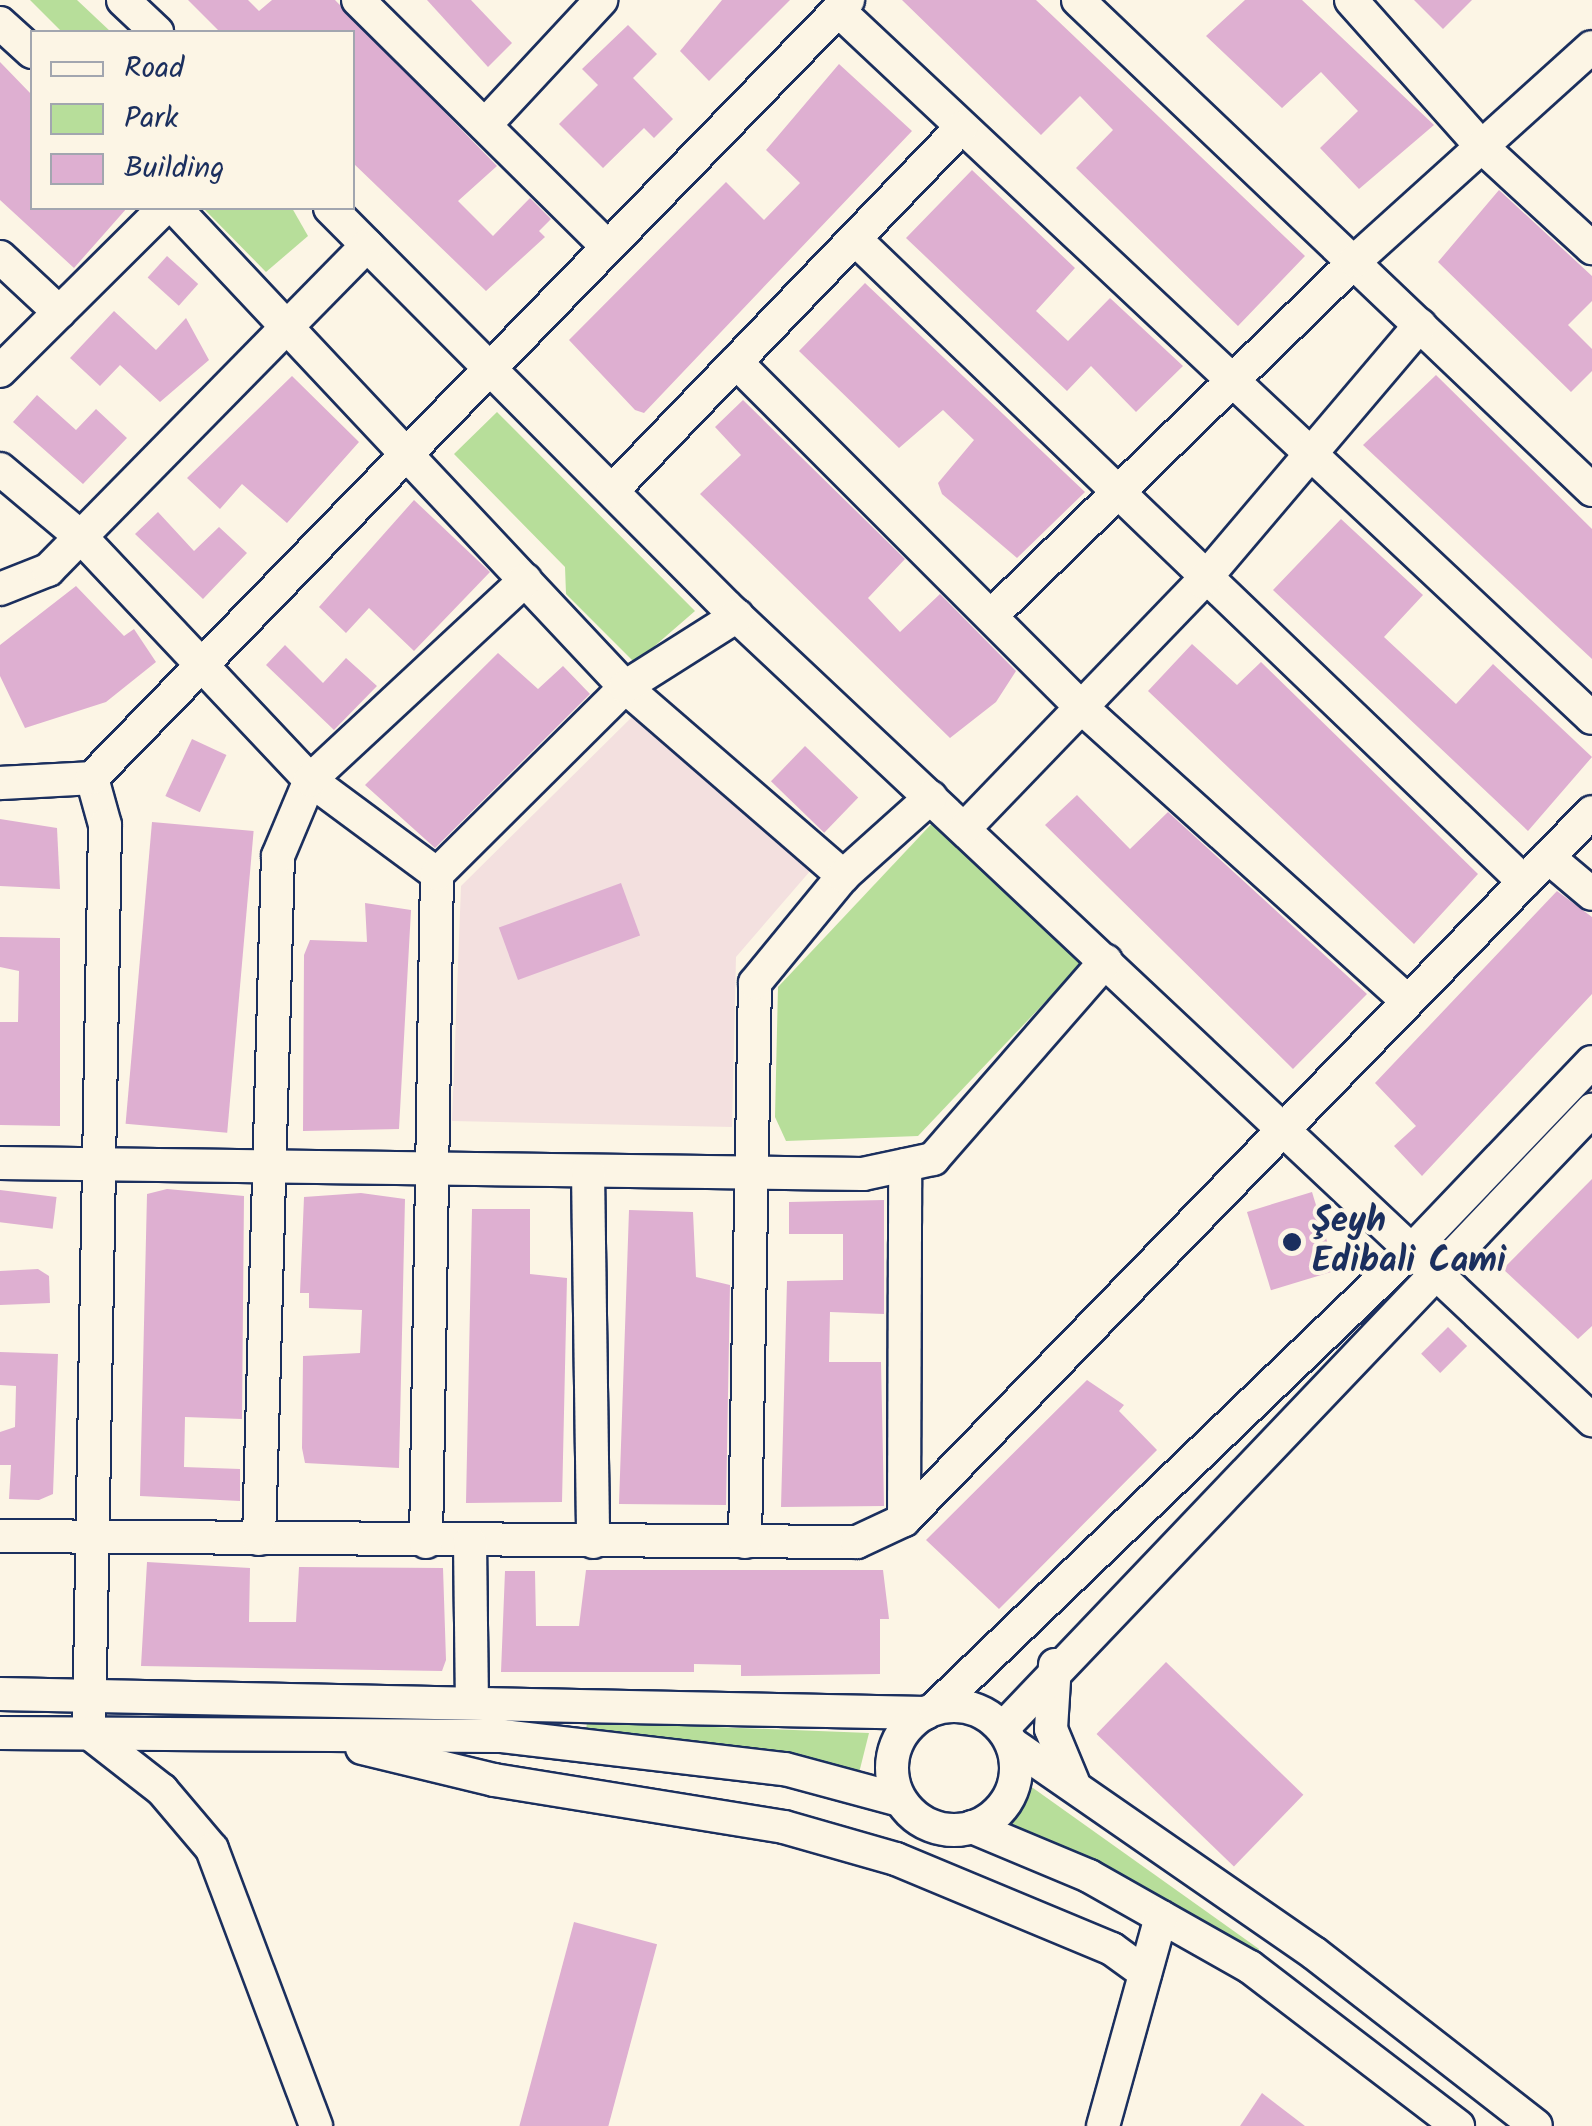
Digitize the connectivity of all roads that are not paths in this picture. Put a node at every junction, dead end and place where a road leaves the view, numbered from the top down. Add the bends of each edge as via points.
1 (122, 0) edge
2 (601, 0) edge
3 (1078, 0) edge
4 (1351, 0) edge
5 (362, 1) edge
6 (843, 5) edge
7 (0, 23) edge
8 (154, 30) edge
9 (1592, 46) edge
10 (30, 50) edge
11 (484, 125) junction
12 (961, 128) junction
13 (1481, 146) junction
14 (162, 210) edge
15 (177, 210) edge
16 (332, 210) edge
17 (855, 240) junction
18 (367, 244) junction
19 (608, 247) junction
20 (1592, 248) edge
21 (0, 257) edge
22 (1356, 261) junction
23 (59, 312) junction
24 (1420, 325) junction
25 (283, 330) junction
26 (736, 362) junction
27 (490, 368) junction
28 (0, 371) edge
29 (1229, 384) junction
30 (410, 450) junction
31 (1306, 458) junction
32 (0, 469) edge
33 (1592, 490) edge
34 (612, 491) junction
35 (1115, 496) junction
36 (81, 537) junction
37 (524, 580) junction
38 (1202, 582) junction
39 (0, 588) edge
40 (737, 616) junction
41 (991, 616) junction
42 (197, 666) junction
43 (625, 686) junction
44 (1082, 707) junction
45 (1592, 718) edge
46 (92, 778) junction
47 (310, 780) junction
48 (0, 784) edge
49 (931, 797) junction
50 (1592, 812) edge
51 (965, 828) junction
52 (1548, 857) junction
53 (437, 874) junction
54 (843, 876) junction
55 (1524, 882) junction
56 (1592, 894) edge
57 (1106, 960) junction
58 (1407, 1001) junction
59 (1592, 1062) edge
60 (1592, 1110) edge
61 (1284, 1127) junction
62 (0, 1163) edge
63 (905, 1164) junction
64 (99, 1167) junction
65 (263, 1168) junction
66 (433, 1170) junction
67 (588, 1171) junction
68 (748, 1172) junction
69 (1414, 1248) junction
70 (1439, 1270) junction
71 (1585, 1400) edge
72 (904, 1520) junction
73 (0, 1536) edge
74 (99, 1537) junction
75 (259, 1539) junction
76 (426, 1542) junction
77 (470, 1542) junction
78 (592, 1542) junction
79 (744, 1542) junction
80 (1055, 1665) junction
81 (0, 1694) edge
82 (92, 1696) junction
83 (472, 1702) junction
84 (931, 1711) junction
85 (0, 1733) edge
86 (89, 1733) junction
87 (309, 1734) junction
88 (1007, 1736) junction
89 (1073, 1782) junction
90 (900, 1800) junction
91 (972, 1827) junction
92 (1161, 1917) junction
93 (1145, 1973) junction
94 (316, 2126) edge
95 (1103, 2126) edge
96 (1458, 2126) edge
97 (1536, 2126) edge

1 - 8 street
2 - 11 street
3 - 22 street
4 - 13 street
5 - 11 street
6 - 12 street
6 - 19 street
7 - 10 street
9 - 13 street
11 - 19 street
12 - 17 street
12 - 29 street
13 - 20 street
13 - 22 street
14 - 23 street
15 - 25 street
16 - 18 street
17 - 26 street
17 - 35 street
18 - 25 street
18 - 27 street
19 - 27 street
21 - 23 street
22 - 24 street
22 - 29 street
23 - 28 street
24 - 31 street
24 - 33 street
25 - 30 street
25 - 36 street
26 - 34 street
26 - 41 street
27 - 30 street
27 - 34 street
29 - 31 street
29 - 35 street
30 - 37 street
30 - 42 street
31 - 38 street
31 - 45 street
32 - 36 street
34 - 40 street
35 - 38 street
35 - 41 street
36 - 39 street via 48,570
36 - 42 street
37 - 43 street
37 - 47 street
38 - 44 street
38 - 55 street
40 - 43 street
40 - 49 street
41 - 44 street
42 - 46 street
42 - 47 street
43 - 53 street
43 - 54 street
44 - 51 street
44 - 58 street
46 - 48 street
46 - 64 street via 105,825
47 - 53 street
47 - 65 street via 278,856
49 - 51 street
49 - 54 street
50 - 52 street
51 - 57 street
52 - 55 street
52 - 56 street
53 - 66 street
54 - 68 street via 754,982
55 - 58 street
57 - 61 street
57 - 63 street via 933,1159
58 - 61 street
59 - 69 street
60 - 70 street
61 - 69 street
61 - 72 street
62 - 64 street
63 - 68 street via 863,1174
63 - 72 street
64 - 65 street
64 - 74 street
65 - 66 street
65 - 75 street
66 - 67 street
66 - 76 street
67 - 68 street
67 - 78 street
68 - 79 street
69 - 70 street
69 - 84 street
70 - 71 street
70 - 80 street
72 - 79 street via 856,1542
73 - 74 street
74 - 75 street
74 - 82 street
75 - 76 street
76 - 77 street
77 - 78 street
77 - 83 street
78 - 79 street
80 - 88 street
80 - 89 street via 1051,1729
81 - 82 street
82 - 83 street
82 - 86 street
83 - 84 street
84 - 88 street via 972,1708
84 - 90 street via 895,1746
85 - 86 street
86 - 87 street
86 - 94 street via 162,1790 212,1849
87 - 90 street via 502,1736 661,1752 784,1769
87 - 93 street via 494,1780 784,1827 896,1858 1112,1949
88 - 89 street
88 - 91 street via 1009,1798
89 - 97 street
90 - 91 street via 928,1825
91 - 92 street
92 - 93 street
92 - 96 street via 1250,1967
93 - 95 street

